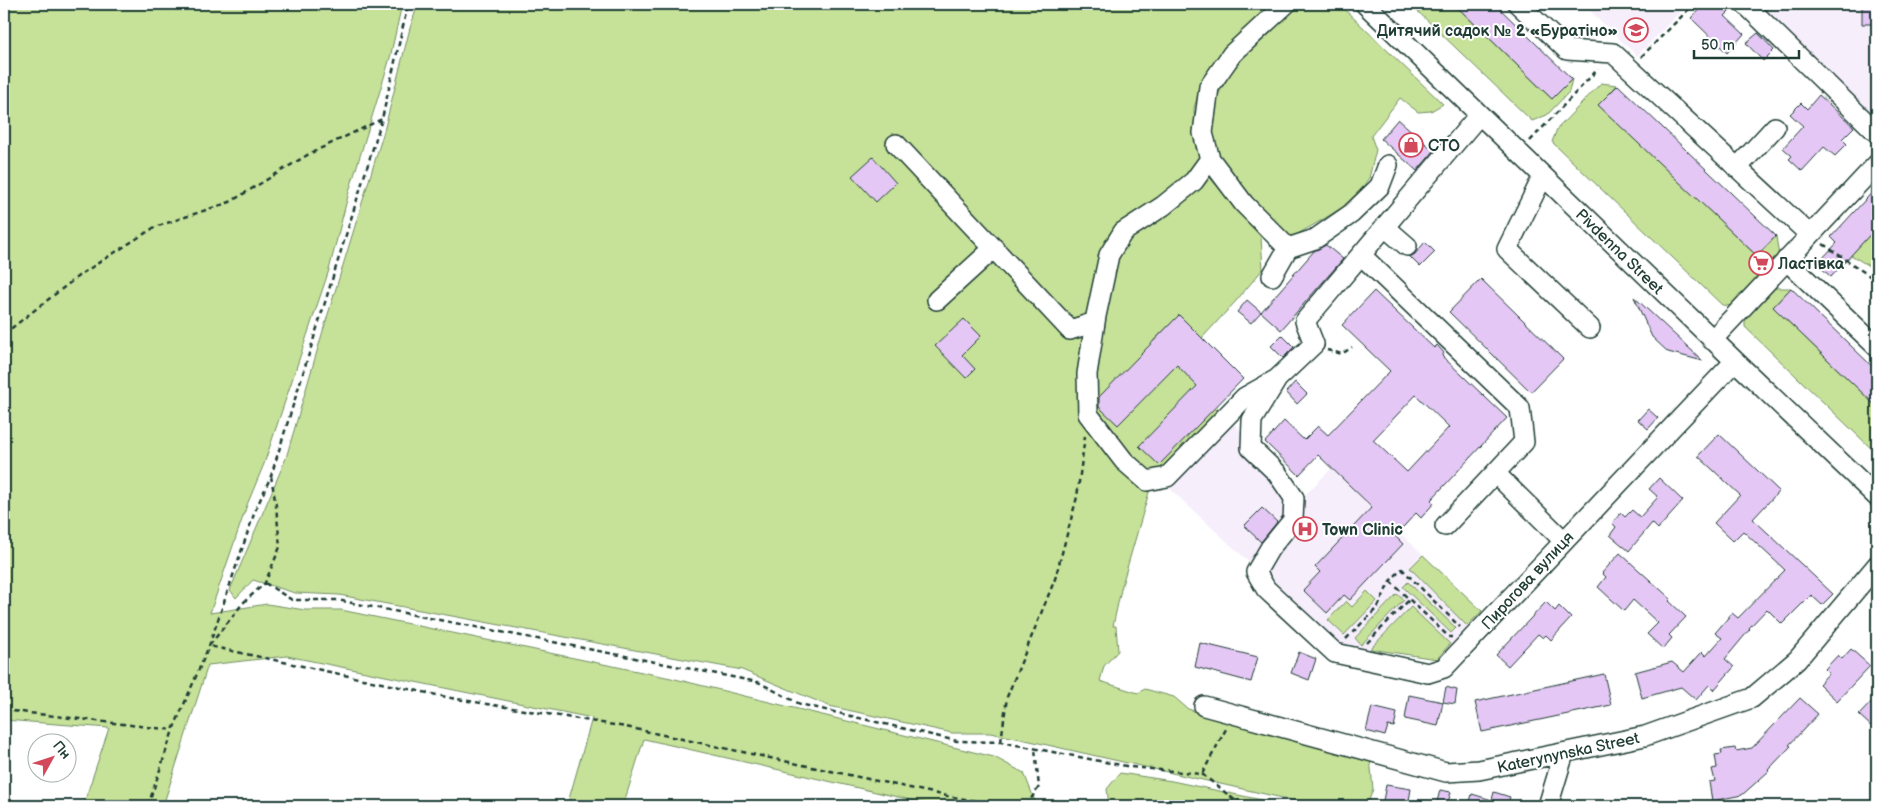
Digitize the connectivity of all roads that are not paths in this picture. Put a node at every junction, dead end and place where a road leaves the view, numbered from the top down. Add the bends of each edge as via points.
1 (1286, 4) edge
2 (1365, 4) edge
3 (1518, 4) edge
4 (1745, 4) edge
5 (1479, 115) junction
6 (1775, 127) dead end
7 (1877, 133) edge
8 (896, 144) dead end
9 (1210, 159) junction
10 (1877, 164) edge
11 (1388, 165) dead end
12 (1737, 168) junction
13 (1543, 176) junction
14 (1385, 227) junction
15 (1810, 235) junction
16 (1406, 246) dead end
17 (994, 248) junction
18 (1288, 248) junction
19 (1361, 255) junction
20 (1786, 260) junction
21 (1272, 276) dead end
22 (937, 300) dead end
23 (1095, 322) junction
24 (1590, 328) dead end
25 (1712, 340) junction
26 (1877, 347) edge
27 (1734, 361) junction
28 (1277, 379) junction
29 (1495, 473) junction
30 (1877, 497) edge
31 (1445, 526) dead end
32 (1564, 541) junction
33 (1877, 565) edge
34 (1204, 706) dead end
35 (1564, 753) junction
36 (1548, 806) edge

1 - 9 street via 1232,54 1209,87 1203,133
2 - 5 street, Pivdenna Street
3 - 12 street via 1567,50 1612,53
4 - 7 street
5 - 13 street, Pivdenna Street
5 - 14 street
6 - 12 street
8 - 17 street
9 - 18 street via 1244,204
9 - 23 street via 1194,181 1123,232 1109,255
10 - 15 street
11 - 18 street via 1380,186 1351,214 1315,239
12 - 15 street
13 - 24 street via 1506,249
13 - 25 street, Pivdenna Street
14 - 16 street
14 - 19 street
15 - 20 street
17 - 22 street
17 - 23 street via 1070,330
18 - 21 street
19 - 28 street via 1305,321 1314,344
19 - 29 street via 1520,408 1524,442
20 - 25 street
20 - 26 street
23 - 28 street via 1087,374 1088,414 1124,461 1146,481 1168,477 1245,397
25 - 27 street, Pivdenna Street
27 - 30 street, Pivdenna Street
27 - 32 street, Пирогова вулиця
28 - 32 street, Пирогова вулиця via 1252,420 1251,448 1278,473 1294,498 1293,520 1270,548 1256,572 1266,589 1335,652 1428,673 1444,668
29 - 31 street
29 - 32 street
33 - 35 street, Katerynynska Street via 1797,660 1752,698 1645,736
34 - 35 street, Katerynynska Street via 1446,772 1479,770
35 - 36 street

